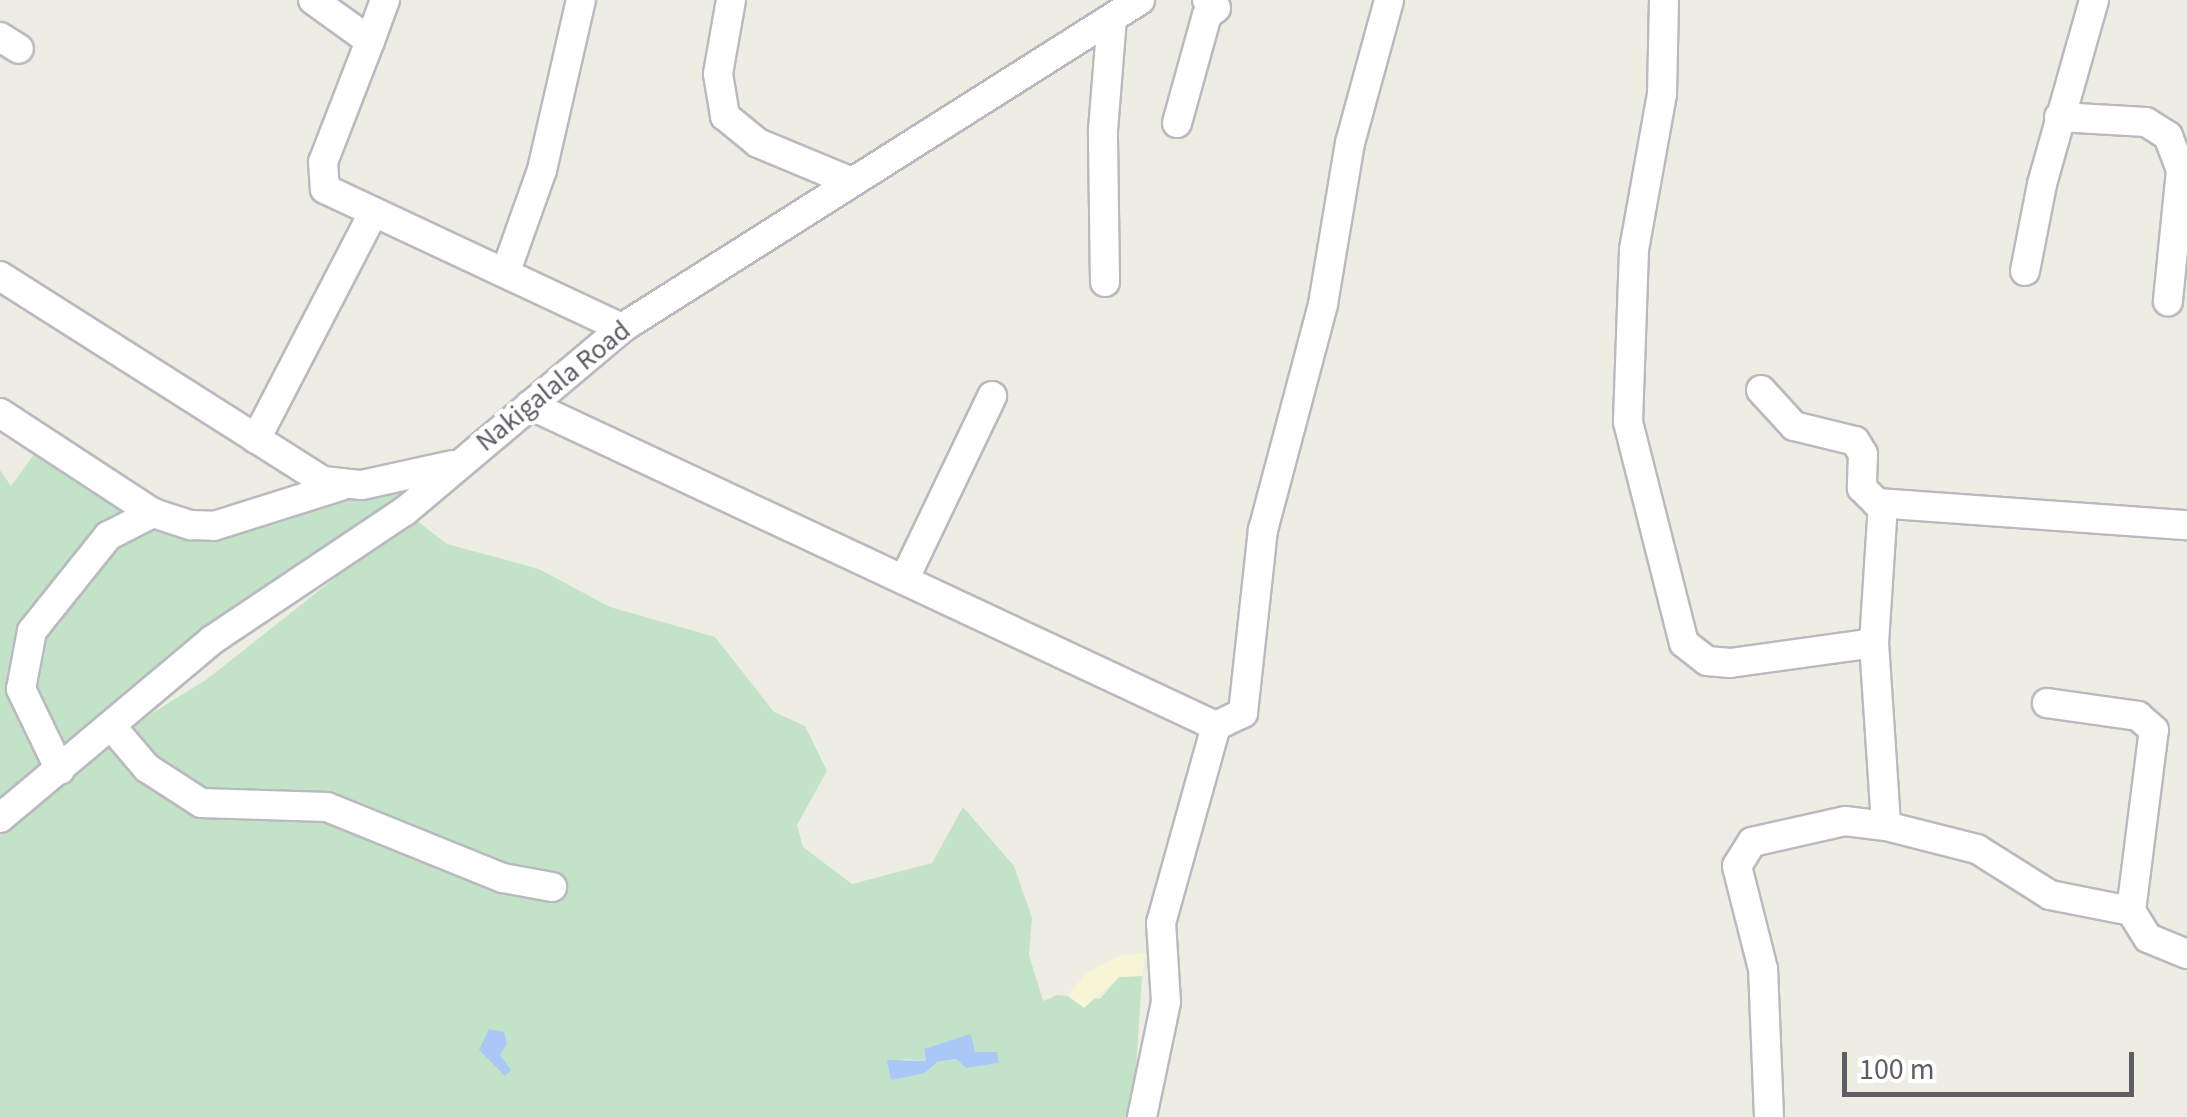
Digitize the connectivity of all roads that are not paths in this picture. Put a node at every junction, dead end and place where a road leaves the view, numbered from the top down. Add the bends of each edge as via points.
1 (313, 0) edge
2 (385, 0) edge
3 (581, 0) edge
4 (731, 0) edge
5 (1140, 0) edge
6 (1206, 0) edge
7 (1389, 0) edge
8 (1664, 0) edge
9 (2094, 0) edge
10 (1112, 18) junction
11 (370, 41) junction
12 (2060, 117) junction
13 (1177, 123) dead end
14 (847, 180) junction
15 (372, 216) junction
16 (506, 270) junction
17 (2025, 270) dead end
18 (0, 276) edge
19 (1105, 282) dead end
20 (2168, 301) dead end
21 (622, 328) junction
22 (1761, 390) dead end
23 (992, 396) dead end
24 (530, 405) junction
25 (0, 412) edge
26 (256, 438) junction
27 (453, 465) junction
28 (340, 486) junction
29 (1883, 504) junction
30 (153, 513) junction
31 (2187, 526) edge
32 (904, 580) junction
33 (1874, 643) junction
34 (2047, 703) dead end
35 (1216, 726) junction
36 (112, 727) junction
37 (60, 770) junction
38 (0, 818) edge
39 (1886, 826) junction
40 (552, 887) dead end
41 (2131, 911) junction
42 (2187, 954) edge
43 (1142, 1117) edge
44 (1769, 1117) edge

1 - 11 street
2 - 11 street
3 - 16 street via 542,170
4 - 14 street via 718,74 725,116 758,144
5 - 10 street, Nakigalala Road
6 - 13 street via 1216,8 1207,15
7 - 35 street via 1350,143 1323,304 1263,530 1243,713
8 - 33 street via 1662,94 1634,250 1628,422 1684,643 1707,661 1730,663
9 - 12 street
10 - 14 street, Nakigalala Road
10 - 19 street via 1103,130
11 - 15 street via 321,176 336,198
12 - 17 street
12 - 20 street via 2146,122 2168,136 2182,170
14 - 21 street, Nakigalala Road
15 - 16 street
15 - 26 street
16 - 21 street
18 - 26 street
21 - 24 street, Nakigalala Road
22 - 29 street via 1794,426 1855,441 1863,454 1866,497
23 - 32 street
24 - 27 street, Nakigalala Road
24 - 32 street
25 - 30 street
26 - 28 street
27 - 28 street
27 - 36 street, Nakigalala Road via 405,511 212,640
28 - 30 street via 214,526
29 - 31 street
29 - 33 street
30 - 37 street via 108,536 32,631 21,689
32 - 35 street
33 - 39 street
34 - 41 street via 2138,716 2154,730
35 - 43 street via 1161,923 1166,1002
36 - 37 street, Nakigalala Road
36 - 40 street via 147,768 201,803 327,807 504,878
37 - 38 street, Nakigalala Road
39 - 41 street via 1976,849 2050,895
39 - 44 street via 1846,821 1752,842 1737,866 1763,969
41 - 42 street via 2148,938

